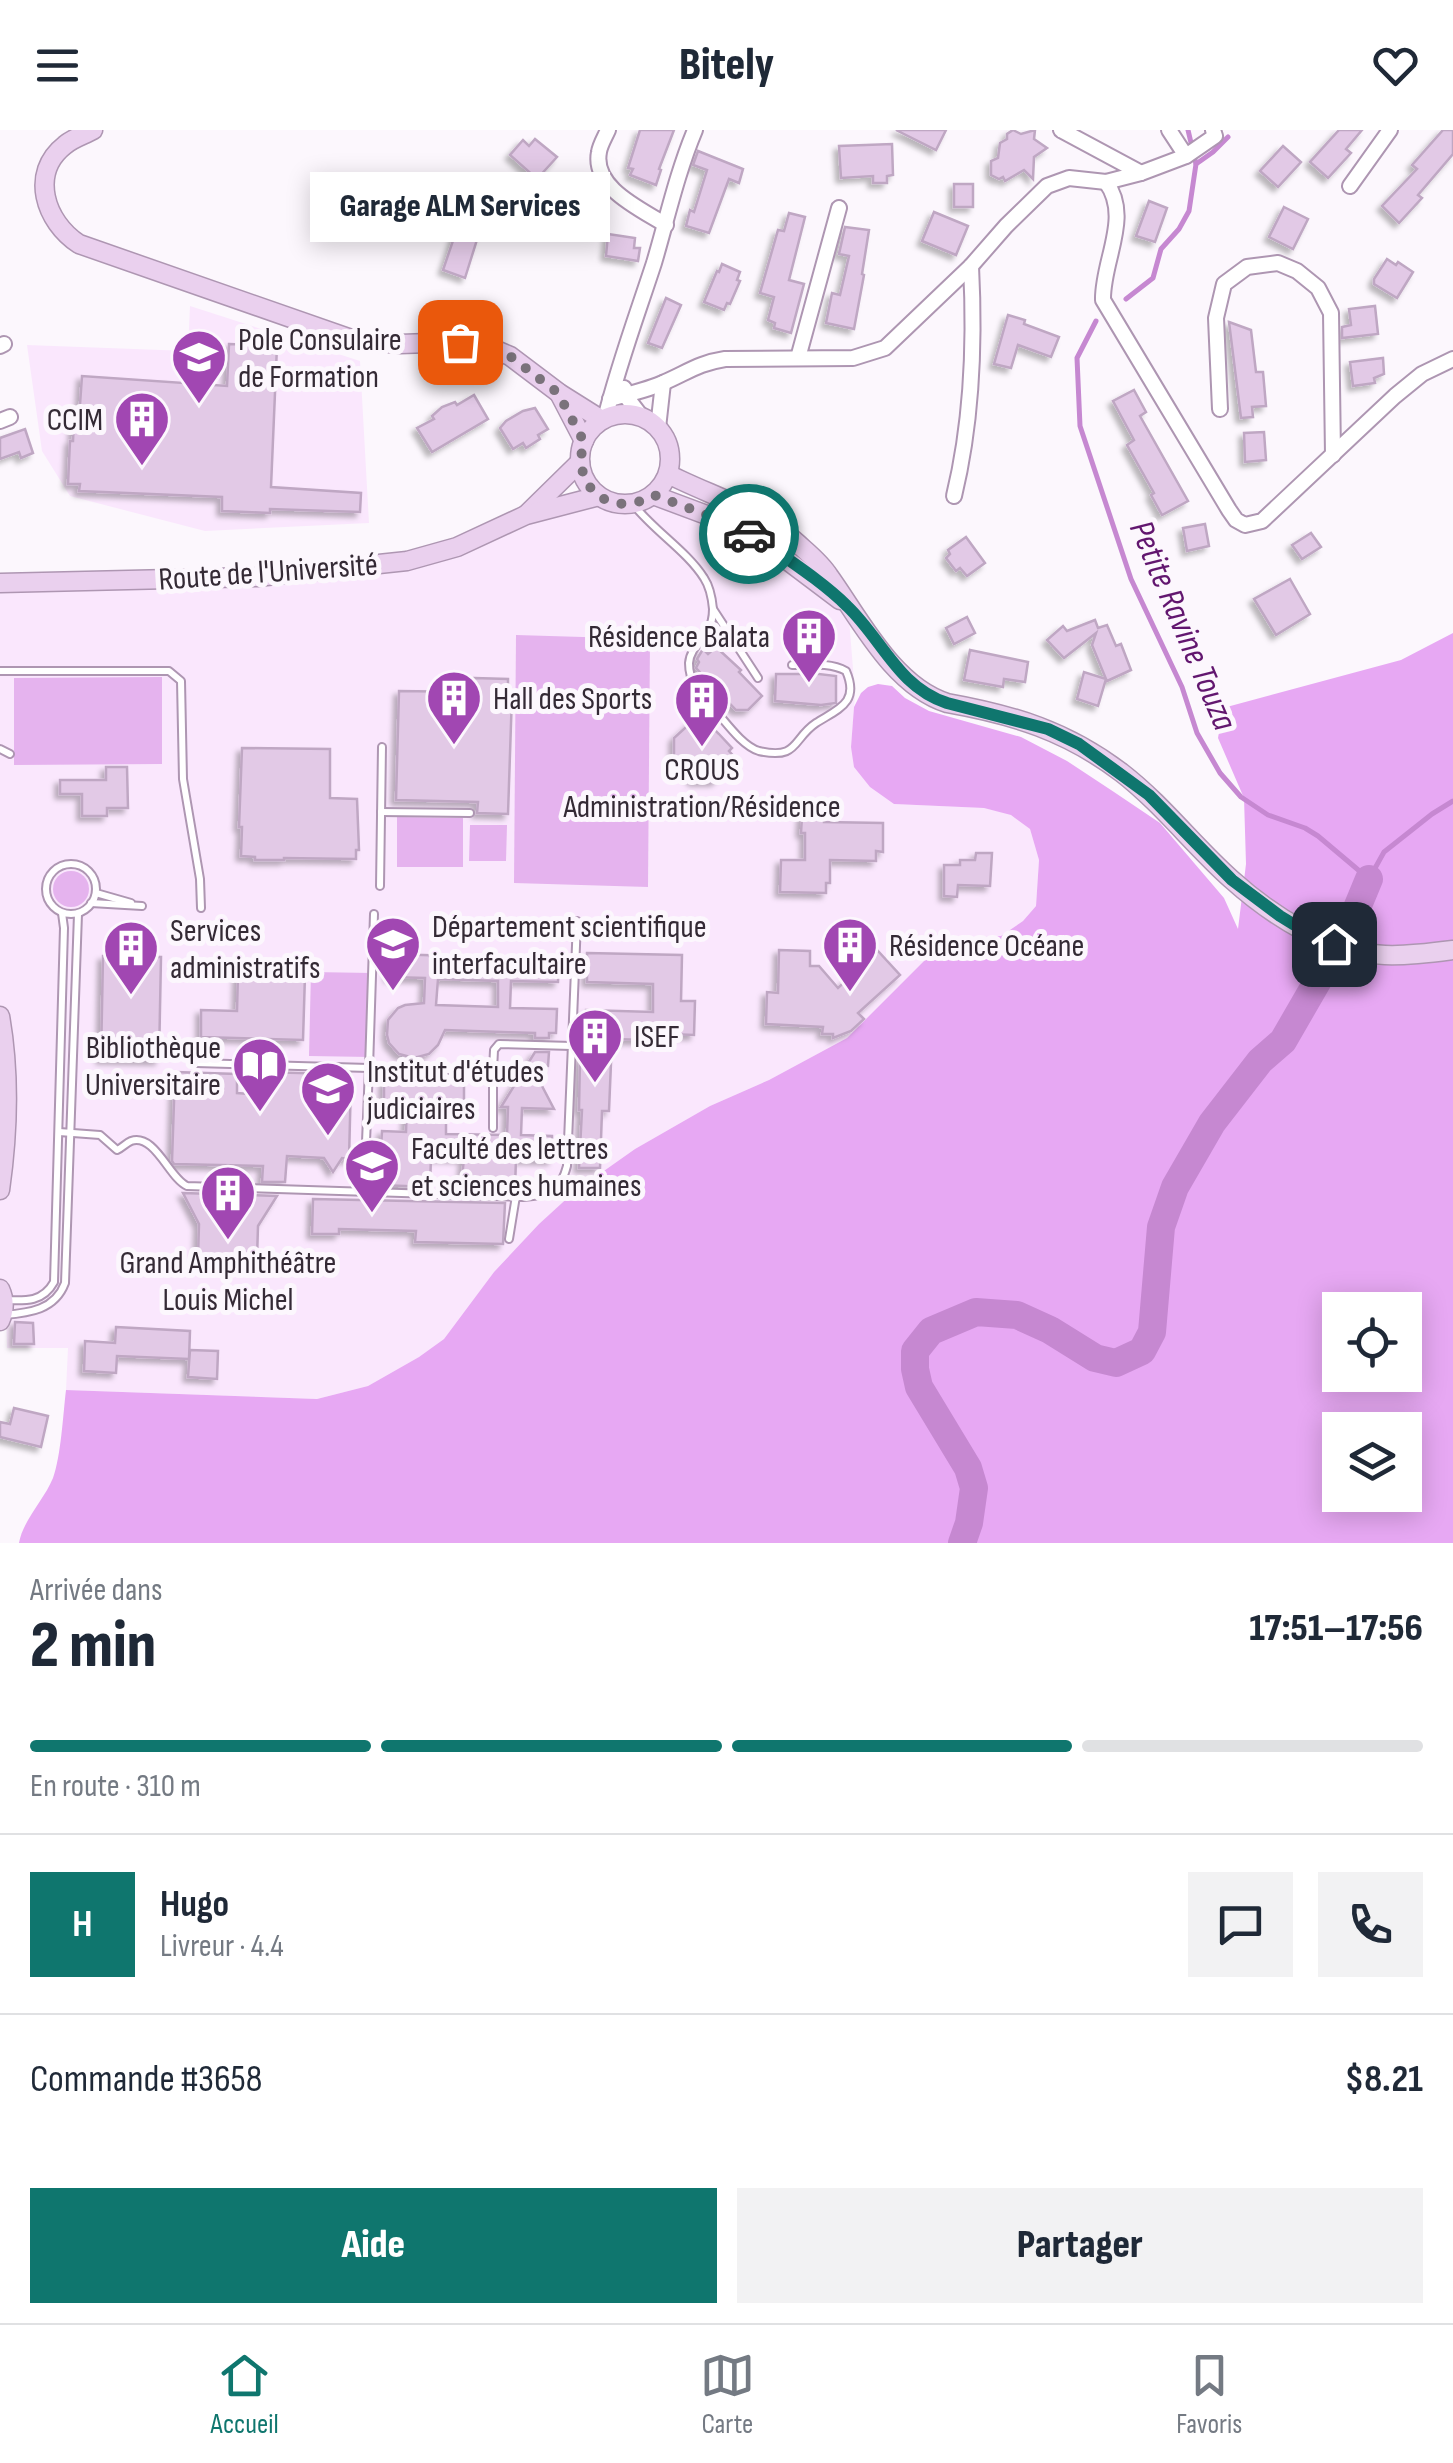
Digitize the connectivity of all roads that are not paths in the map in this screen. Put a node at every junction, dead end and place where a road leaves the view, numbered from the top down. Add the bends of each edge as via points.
1 (93, 130) edge
2 (608, 130) edge
3 (695, 130) edge
4 (1060, 130) edge
5 (1169, 130) edge
6 (1390, 130) edge
7 (1215, 135) edge
8 (1187, 155) junction
9 (1141, 172) junction
10 (1106, 182) junction
11 (1350, 186) dead end
12 (839, 208) dead end
13 (666, 225) junction
14 (971, 266) junction
15 (798, 358) junction
16 (1453, 359) edge
17 (663, 383) junction
18 (558, 393) junction
19 (618, 397) junction
20 (1220, 409) dead end
21 (642, 416) junction
22 (604, 420) junction
23 (658, 428) junction
24 (584, 442) junction
25 (1333, 456) junction
26 (580, 462) junction
27 (668, 474) junction
28 (654, 495) junction
29 (599, 496) junction
30 (954, 496) dead end
31 (634, 504) junction
32 (526, 515) junction
33 (2, 578) edge
34 (848, 606) junction
35 (713, 608) junction
36 (792, 665) dead end
37 (0, 672) edge
38 (758, 678) dead end
39 (382, 747) dead end
40 (0, 749) edge
41 (10, 754) dead end
42 (382, 812) junction
43 (470, 813) dead end
44 (380, 886) dead end
45 (96, 893) junction
46 (92, 904) junction
47 (201, 908) dead end
48 (62, 913) junction
49 (78, 914) junction
50 (374, 914) dead end
51 (577, 921) dead end
52 (1453, 950) edge
53 (0, 1016) edge
54 (572, 1046) junction
55 (196, 1063) dead end
56 (369, 1068) junction
57 (493, 1071) junction
58 (492, 1128) dead end
59 (58, 1132) junction
60 (70, 1132) junction
61 (0, 1190) edge
62 (364, 1191) junction
63 (516, 1196) junction
64 (509, 1239) dead end
65 (2, 1306) edge

1 - 18 main road via 56,153 43,185 56,223 79,244 354,340 490,348
2 - 13 street via 598,154 600,172 610,188
3 - 13 street
4 - 9 street
5 - 8 street
6 - 11 street
7 - 8 street
8 - 9 street
9 - 10 street
10 - 14 street via 1069,178 1047,186
10 - 25 street via 1118,208 1103,300 1236,520 1262,521
12 - 15 street
13 - 19 street via 618,368
14 - 15 street via 884,348 853,358
14 - 30 street via 974,328
15 - 17 street via 726,359
16 - 25 street via 1422,374
17 - 19 street
17 - 23 street
18 - 22 main road
18 - 24 main road
19 - 21 street
19 - 22 street
20 - 25 street via 1216,318 1224,284 1247,267 1278,263 1318,288 1331,313
21 - 22 main road
21 - 23 main road
22 - 24 main road
23 - 27 main road via 670,449
24 - 26 main road
26 - 29 main road
26 - 32 main road, Route de l'Université
27 - 28 main road
27 - 34 main road via 784,532 828,573
28 - 31 main road
28 - 34 main road via 759,539
29 - 31 main road
29 - 32 main road, Route de l'Université
31 - 35 lane via 704,578
32 - 33 main road, Route de l'Université via 408,561 256,577
34 - 52 main road via 917,688 1079,744 1149,795 1232,880 1306,932 1382,955
35 - 36 lane via 706,634 690,653 690,676 751,748 790,751 845,705 846,671
35 - 38 lane
37 - 47 lane via 169,671 181,682 183,779
39 - 42 lane
40 - 41 lane
42 - 43 lane
42 - 44 lane
45 - 46 lane
45 - 46 lane via 142,906
45 - 48 lane via 93,877 80,866 56,868 45,894
46 - 49 lane
48 - 49 lane
48 - 59 lane
49 - 60 lane
50 - 56 lane
51 - 54 lane
53 - 61 main road via 6,1055
54 - 57 lane via 499,1044
54 - 63 lane via 565,1174 555,1190
55 - 56 lane
56 - 57 lane
56 - 62 lane
57 - 58 lane
59 - 60 lane
59 - 65 lane via 53,1285 38,1299
60 - 62 lane via 100,1135 117,1150 132,1141 145,1143 187,1186
60 - 65 lane via 64,1286 37,1311
62 - 63 lane
63 - 64 lane

